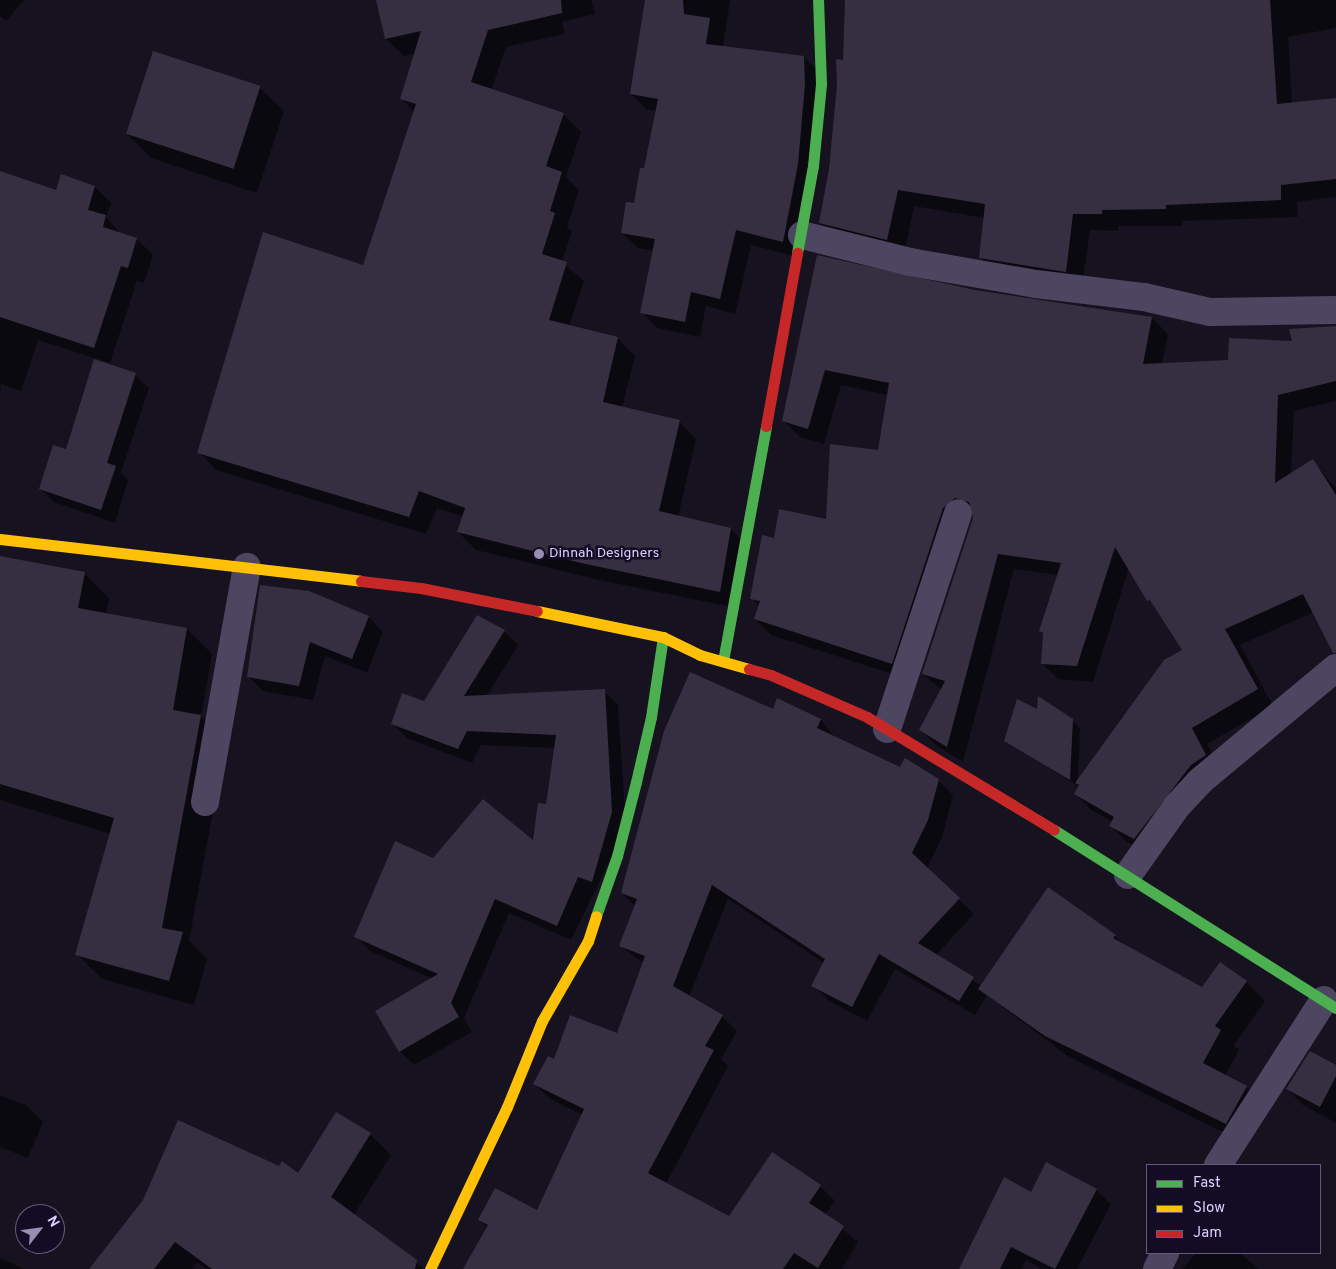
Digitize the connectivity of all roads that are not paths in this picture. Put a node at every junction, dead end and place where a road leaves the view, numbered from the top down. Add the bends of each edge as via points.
1 (818, 0) edge
2 (802, 235) junction
3 (1336, 310) edge
4 (958, 513) dead end
5 (0, 539) edge
6 (247, 567) junction
7 (663, 637) junction
8 (722, 661) junction
9 (1336, 668) edge
10 (887, 729) junction
11 (204, 802) dead end
12 (1128, 875) junction
13 (1330, 1004) edge
14 (1219, 1164) edge
15 (1164, 1254) edge
16 (430, 1269) edge
17 (1156, 1269) edge

1 - 2 street via 821,84
2 - 3 street via 910,262 1036,284 1144,297 1210,312
2 - 8 street
4 - 10 street
5 - 6 street
6 - 7 street via 421,588
6 - 11 street
7 - 8 street via 700,655
7 - 16 street via 651,716 636,782 617,856 588,942 542,1021 506,1107
8 - 10 street via 771,675 820,695
9 - 12 street via 1199,782
10 - 12 street
12 - 13 street
13 - 14 street
15 - 17 street

